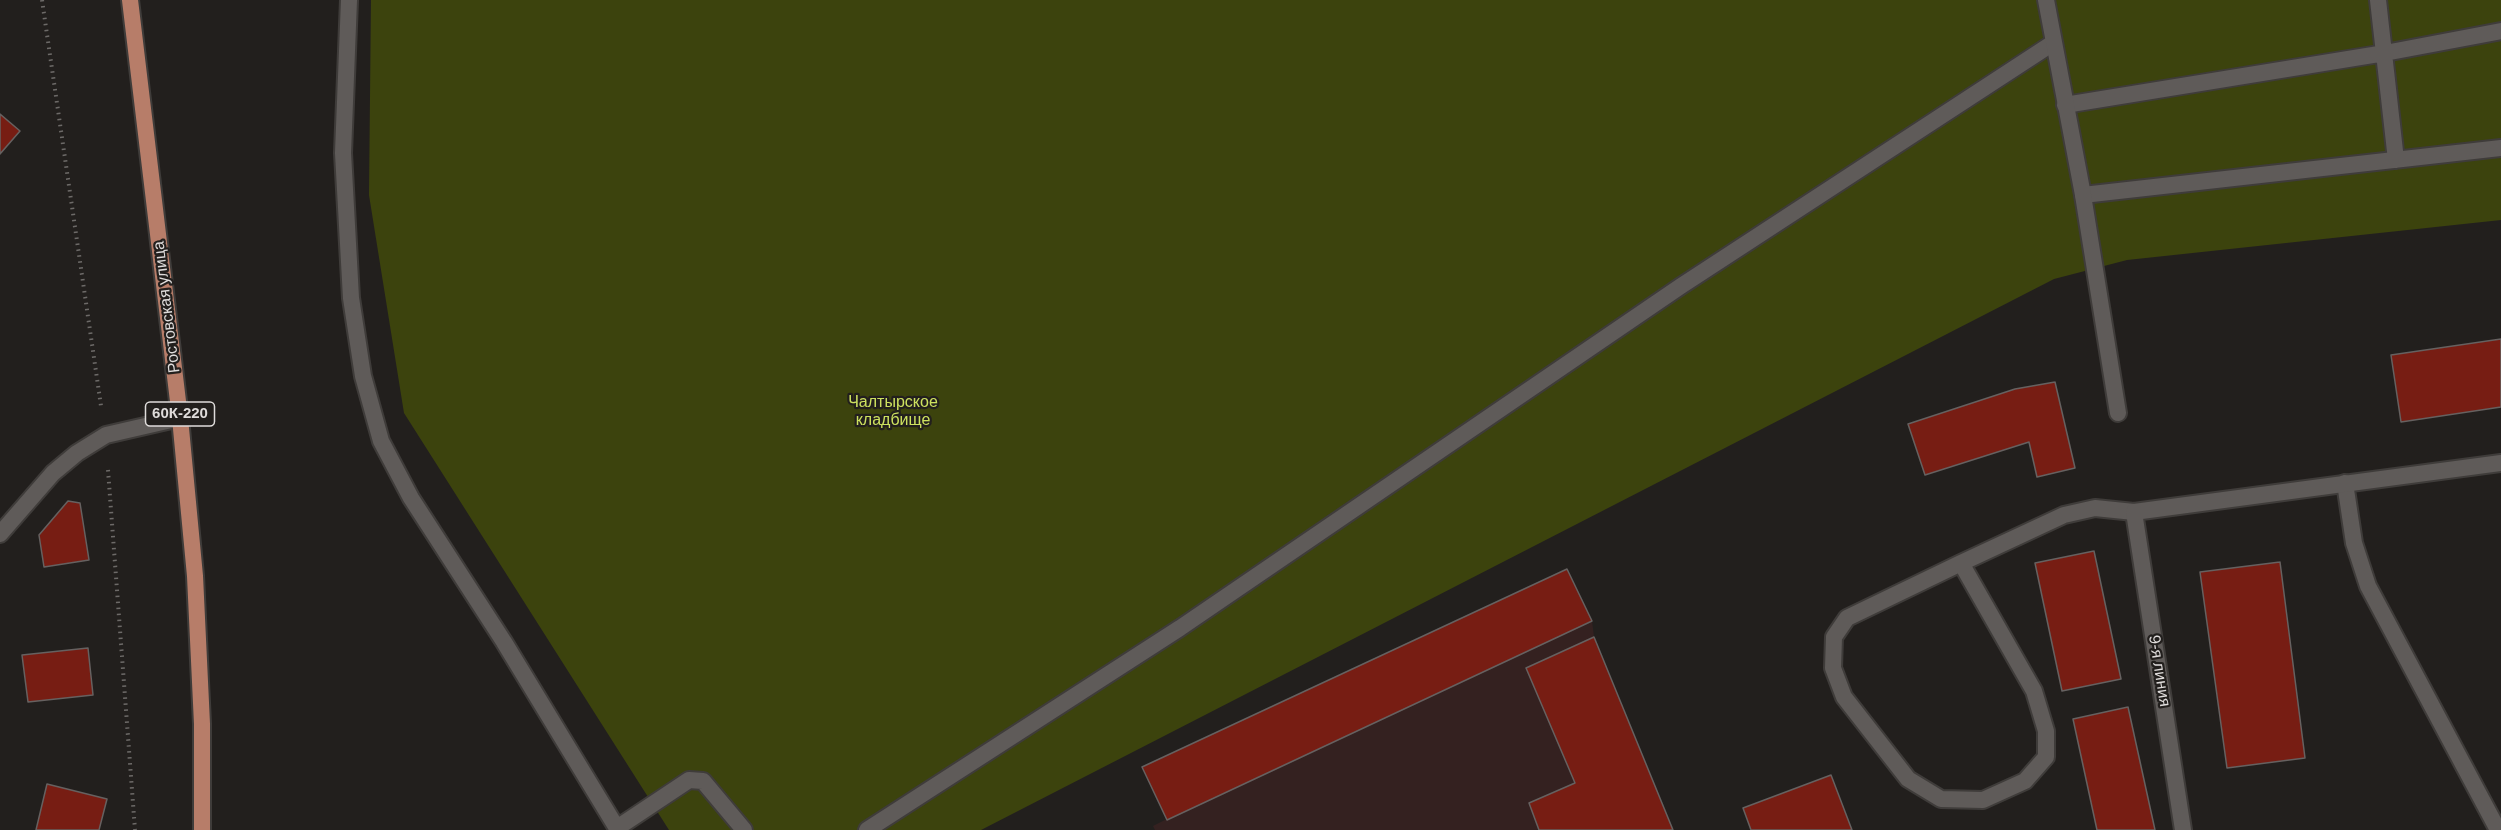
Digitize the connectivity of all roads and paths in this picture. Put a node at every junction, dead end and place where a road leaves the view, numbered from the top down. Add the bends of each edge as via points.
1 (42, 0) edge
2 (130, 0) edge
3 (349, 0) edge
4 (2046, 0) edge
5 (2378, 0) edge
6 (2501, 31) edge
7 (2053, 43) junction
8 (2385, 53) junction
9 (2065, 105) junction
10 (2501, 148) edge
11 (2396, 160) junction
12 (2083, 195) junction
13 (2118, 413) dead end
14 (180, 418) junction
15 (106, 435) junction
16 (2501, 463) edge
17 (2345, 483) junction
18 (2134, 512) junction
19 (0, 534) edge
20 (1961, 563) junction
21 (618, 829) edge
22 (135, 830) edge
23 (202, 830) edge
24 (744, 830) edge
25 (867, 830) edge
26 (2183, 830) edge
27 (2498, 830) edge

1 - 15 path
2 - 14 main road, Ростовская улица / 60К-220
3 - 21 street via 343,153 351,298 363,376 381,441 411,498
4 - 7 street
5 - 8 street
6 - 8 street
7 - 9 street
7 - 25 street via 1681,286 1180,628
8 - 9 street
8 - 11 street
9 - 12 street
10 - 11 street
11 - 12 street
12 - 13 street
14 - 15 street
14 - 23 main road, Ростовская улица / 60К-220 via 200,667
15 - 19 street via 53,473
15 - 22 path
16 - 17 street
17 - 18 street
17 - 27 street via 2354,543 2368,586
18 - 20 street via 2095,508 2064,515
18 - 26 street, 9-я линия
20 - 20 street via 1847,618 1834,637 1833,668 1844,697 1908,779 1941,799 1983,800 2025,781 2046,757 2046,731 2034,691
21 - 24 street via 689,780 703,781

